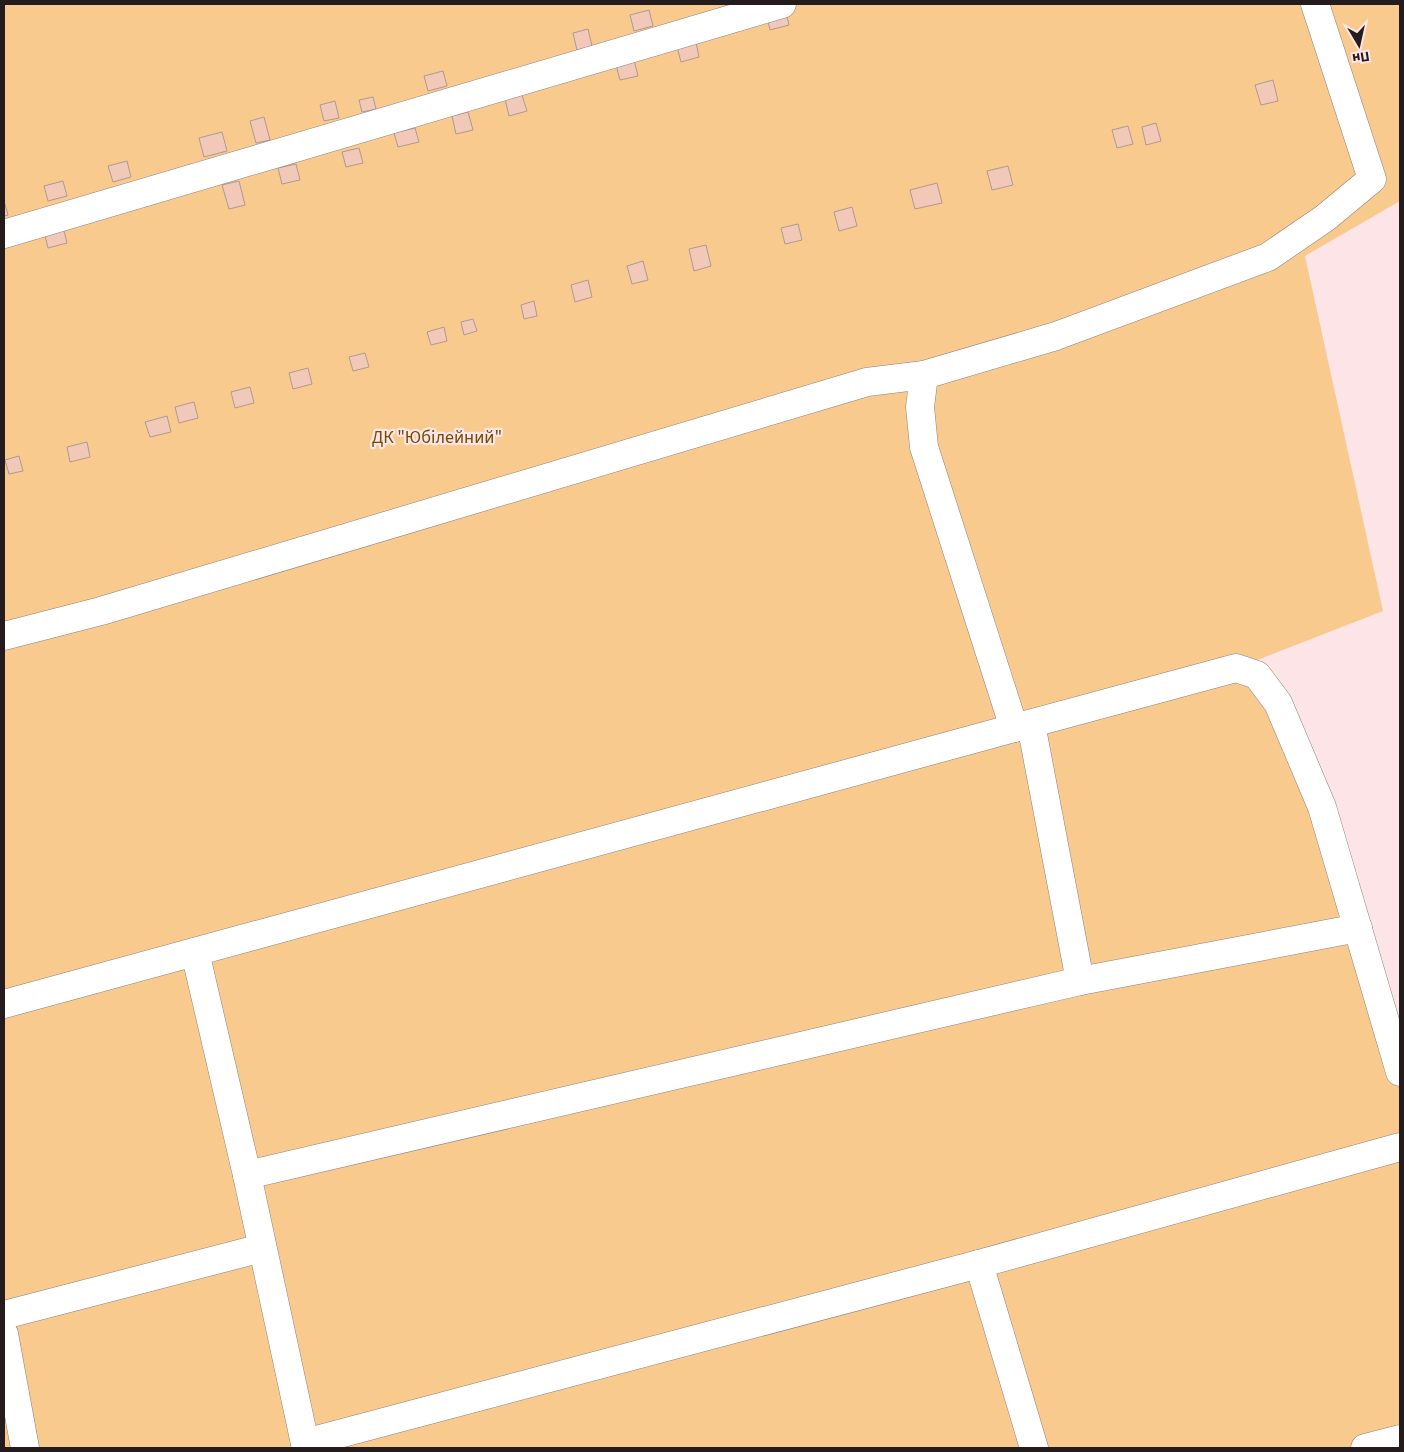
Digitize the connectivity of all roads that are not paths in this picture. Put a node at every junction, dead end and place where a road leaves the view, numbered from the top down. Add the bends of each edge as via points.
1 (782, 4) edge
2 (1315, 4) edge
3 (4, 234) edge
4 (924, 375) junction
5 (4, 636) edge
6 (1023, 726) junction
7 (1358, 928) junction
8 (194, 952) junction
9 (1080, 981) junction
10 (4, 1004) edge
11 (1400, 1072) edge
12 (1400, 1147) edge
13 (247, 1175) junction
14 (262, 1248) junction
15 (979, 1264) junction
16 (4, 1315) edge
17 (4, 1334) edge
18 (1400, 1439) edge
19 (305, 1446) edge
20 (25, 1448) edge
21 (1034, 1448) edge
22 (1365, 1448) edge

1 - 3 lane
2 - 4 lane via 1372,179 1325,218 1268,256 1056,336
4 - 5 lane via 867,382 101,611
4 - 6 lane via 920,407 924,447
6 - 7 lane via 1236,668 1256,676 1278,703 1322,807
6 - 8 lane
6 - 9 lane
7 - 9 lane
7 - 11 lane
8 - 10 lane
8 - 13 lane
9 - 13 lane
12 - 15 lane
13 - 14 lane
14 - 16 lane
14 - 19 lane
15 - 19 lane
15 - 21 lane
17 - 20 lane
18 - 22 lane

